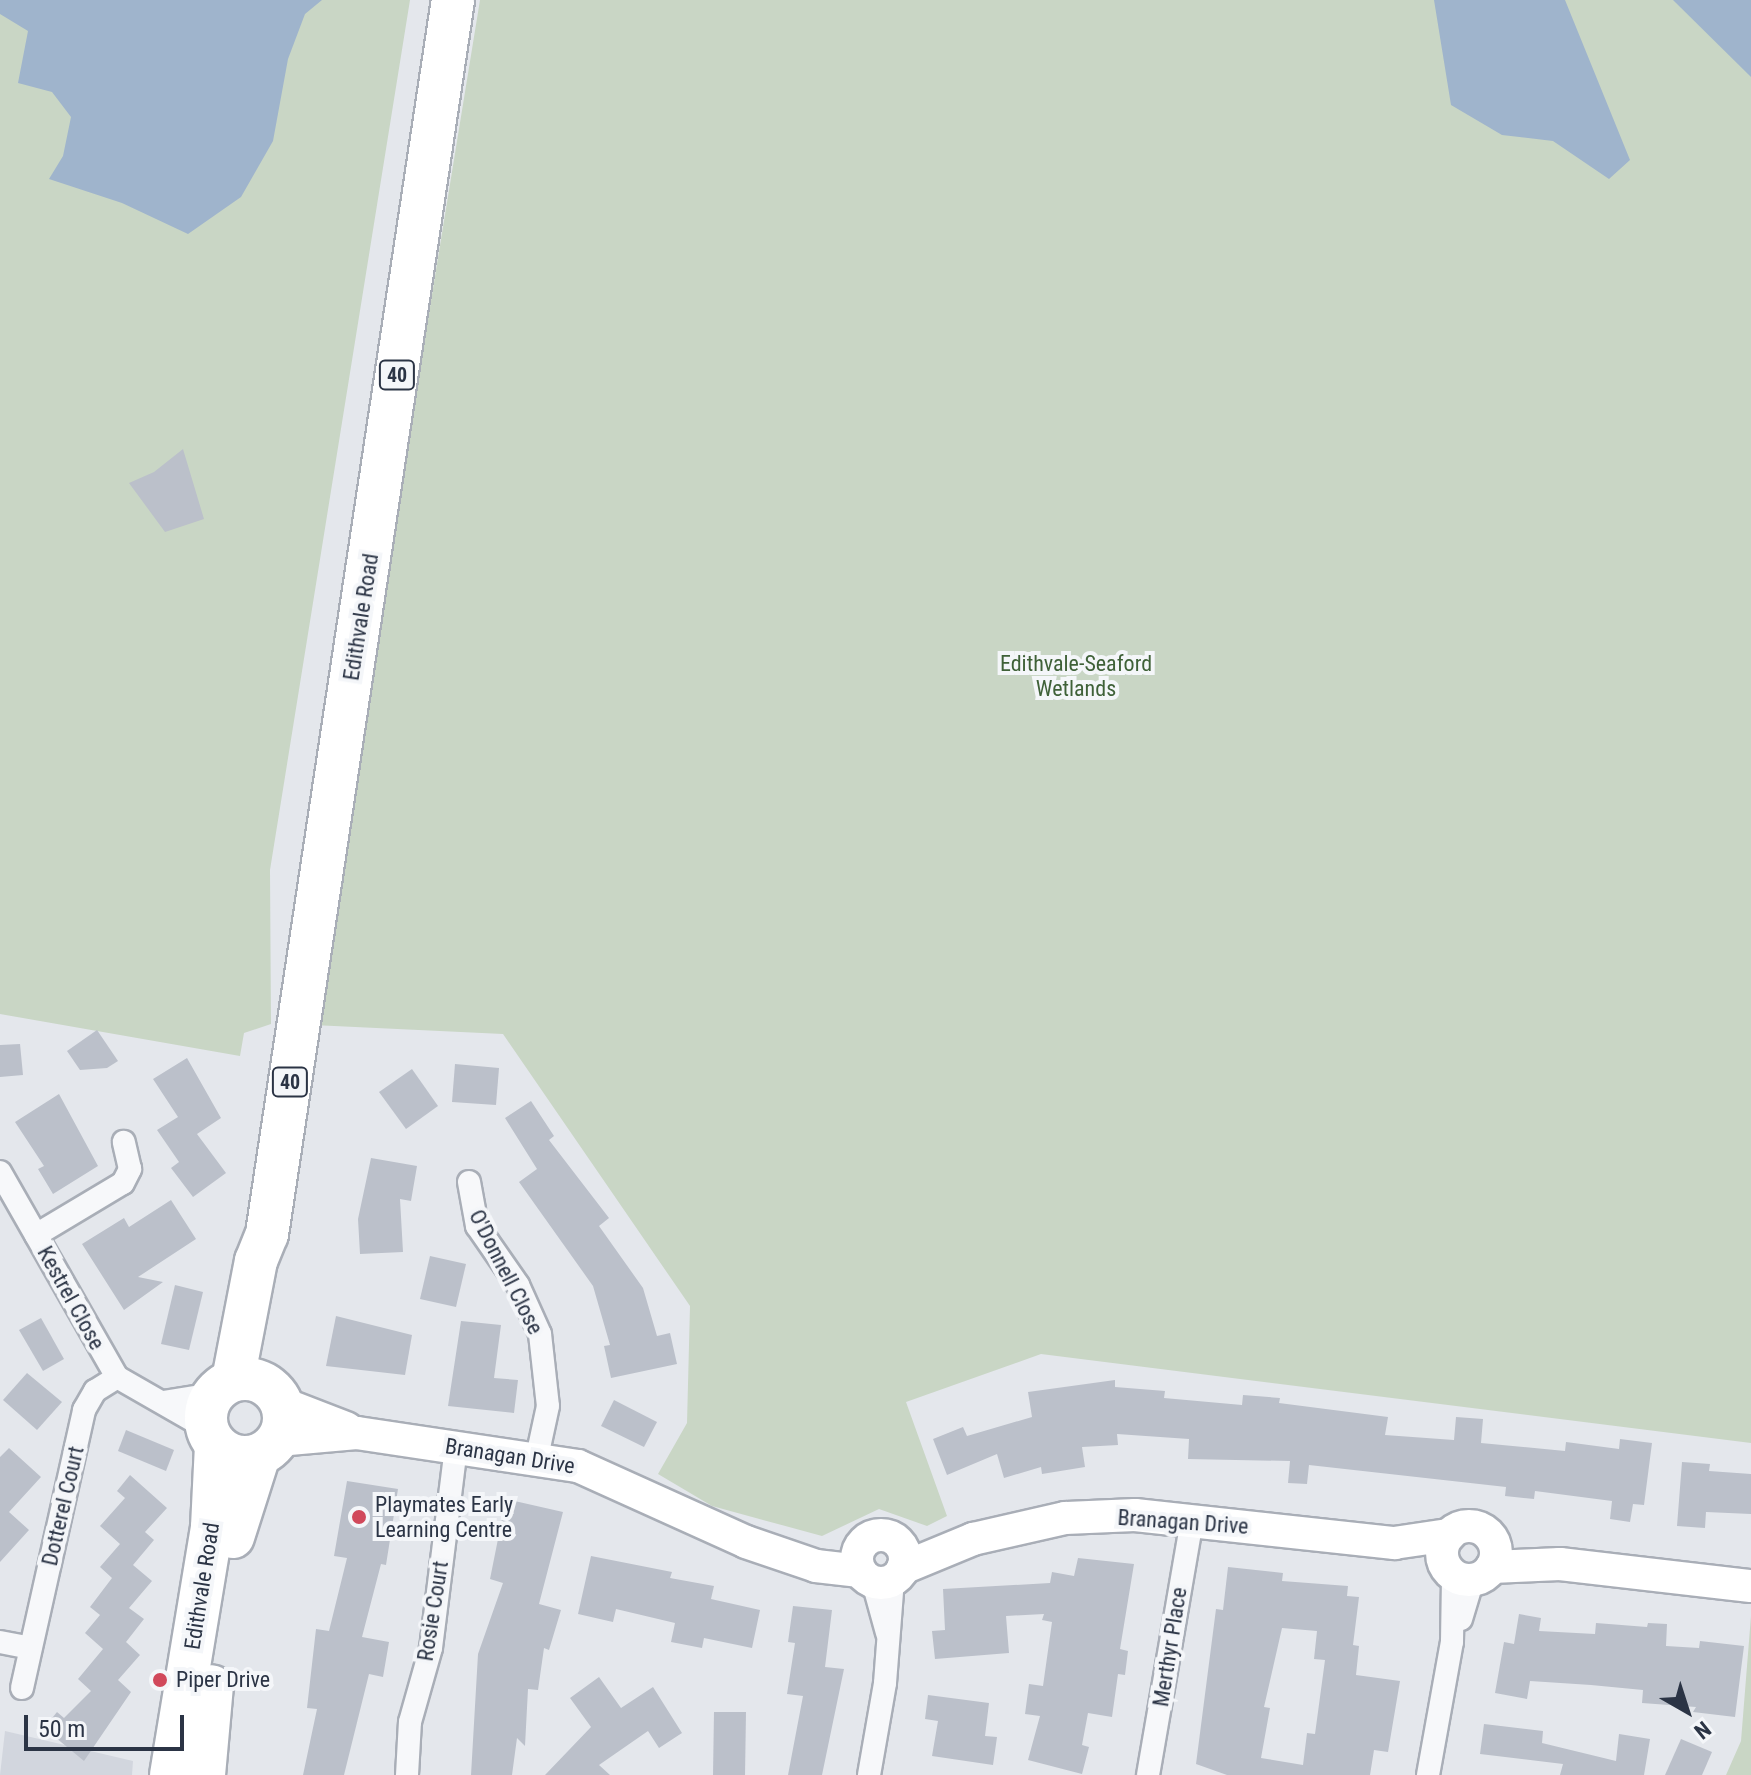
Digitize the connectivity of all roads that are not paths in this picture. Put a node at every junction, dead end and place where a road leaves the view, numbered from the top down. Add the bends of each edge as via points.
1 (453, 0) edge
2 (124, 1142) dead end
3 (0, 1172) edge
4 (469, 1182) dead end
5 (36, 1235) junction
6 (117, 1377) junction
7 (163, 1402) junction
8 (245, 1417) junction
9 (456, 1447) junction
10 (537, 1457) junction
11 (1192, 1520) junction
12 (1468, 1560) junction
13 (883, 1565) junction
14 (1751, 1586) edge
15 (0, 1642) edge
16 (30, 1648) junction
17 (22, 1688) dead end
18 (171, 1775) edge
19 (204, 1775) edge
20 (407, 1775) edge
21 (869, 1775) edge
22 (1148, 1775) edge
23 (1428, 1775) edge

1 - 8 highway, Edithvale Road / 40 via 267,1234 271,1267 266,1358
2 - 5 street via 130,1159 123,1183
3 - 5 street, Kestrel Close
4 - 10 street, O'Donnell Close via 477,1226 518,1285 540,1334 548,1406
5 - 6 street, Kestrel Close
6 - 7 street
6 - 16 street, Dotterel Court via 91,1396 84,1410
7 - 8 street
7 - 8 street
8 - 9 street, Branagan Drive
8 - 18 highway, Edithvale Road / 40 via 212,1527
8 - 19 highway, Edithvale Road / 40
9 - 10 street, Branagan Drive
9 - 20 street, Rosie Court via 431,1648 410,1722
10 - 13 street, Branagan Drive via 578,1466 700,1525 789,1554
11 - 12 street, Branagan Drive via 1394,1543
11 - 13 street, Branagan Drive via 1065,1518
11 - 22 street, Merthyr Place
12 - 14 street, Branagan Drive via 1560,1564
12 - 23 street
13 - 21 street via 890,1642
15 - 16 street
16 - 17 street, Dotterel Court

